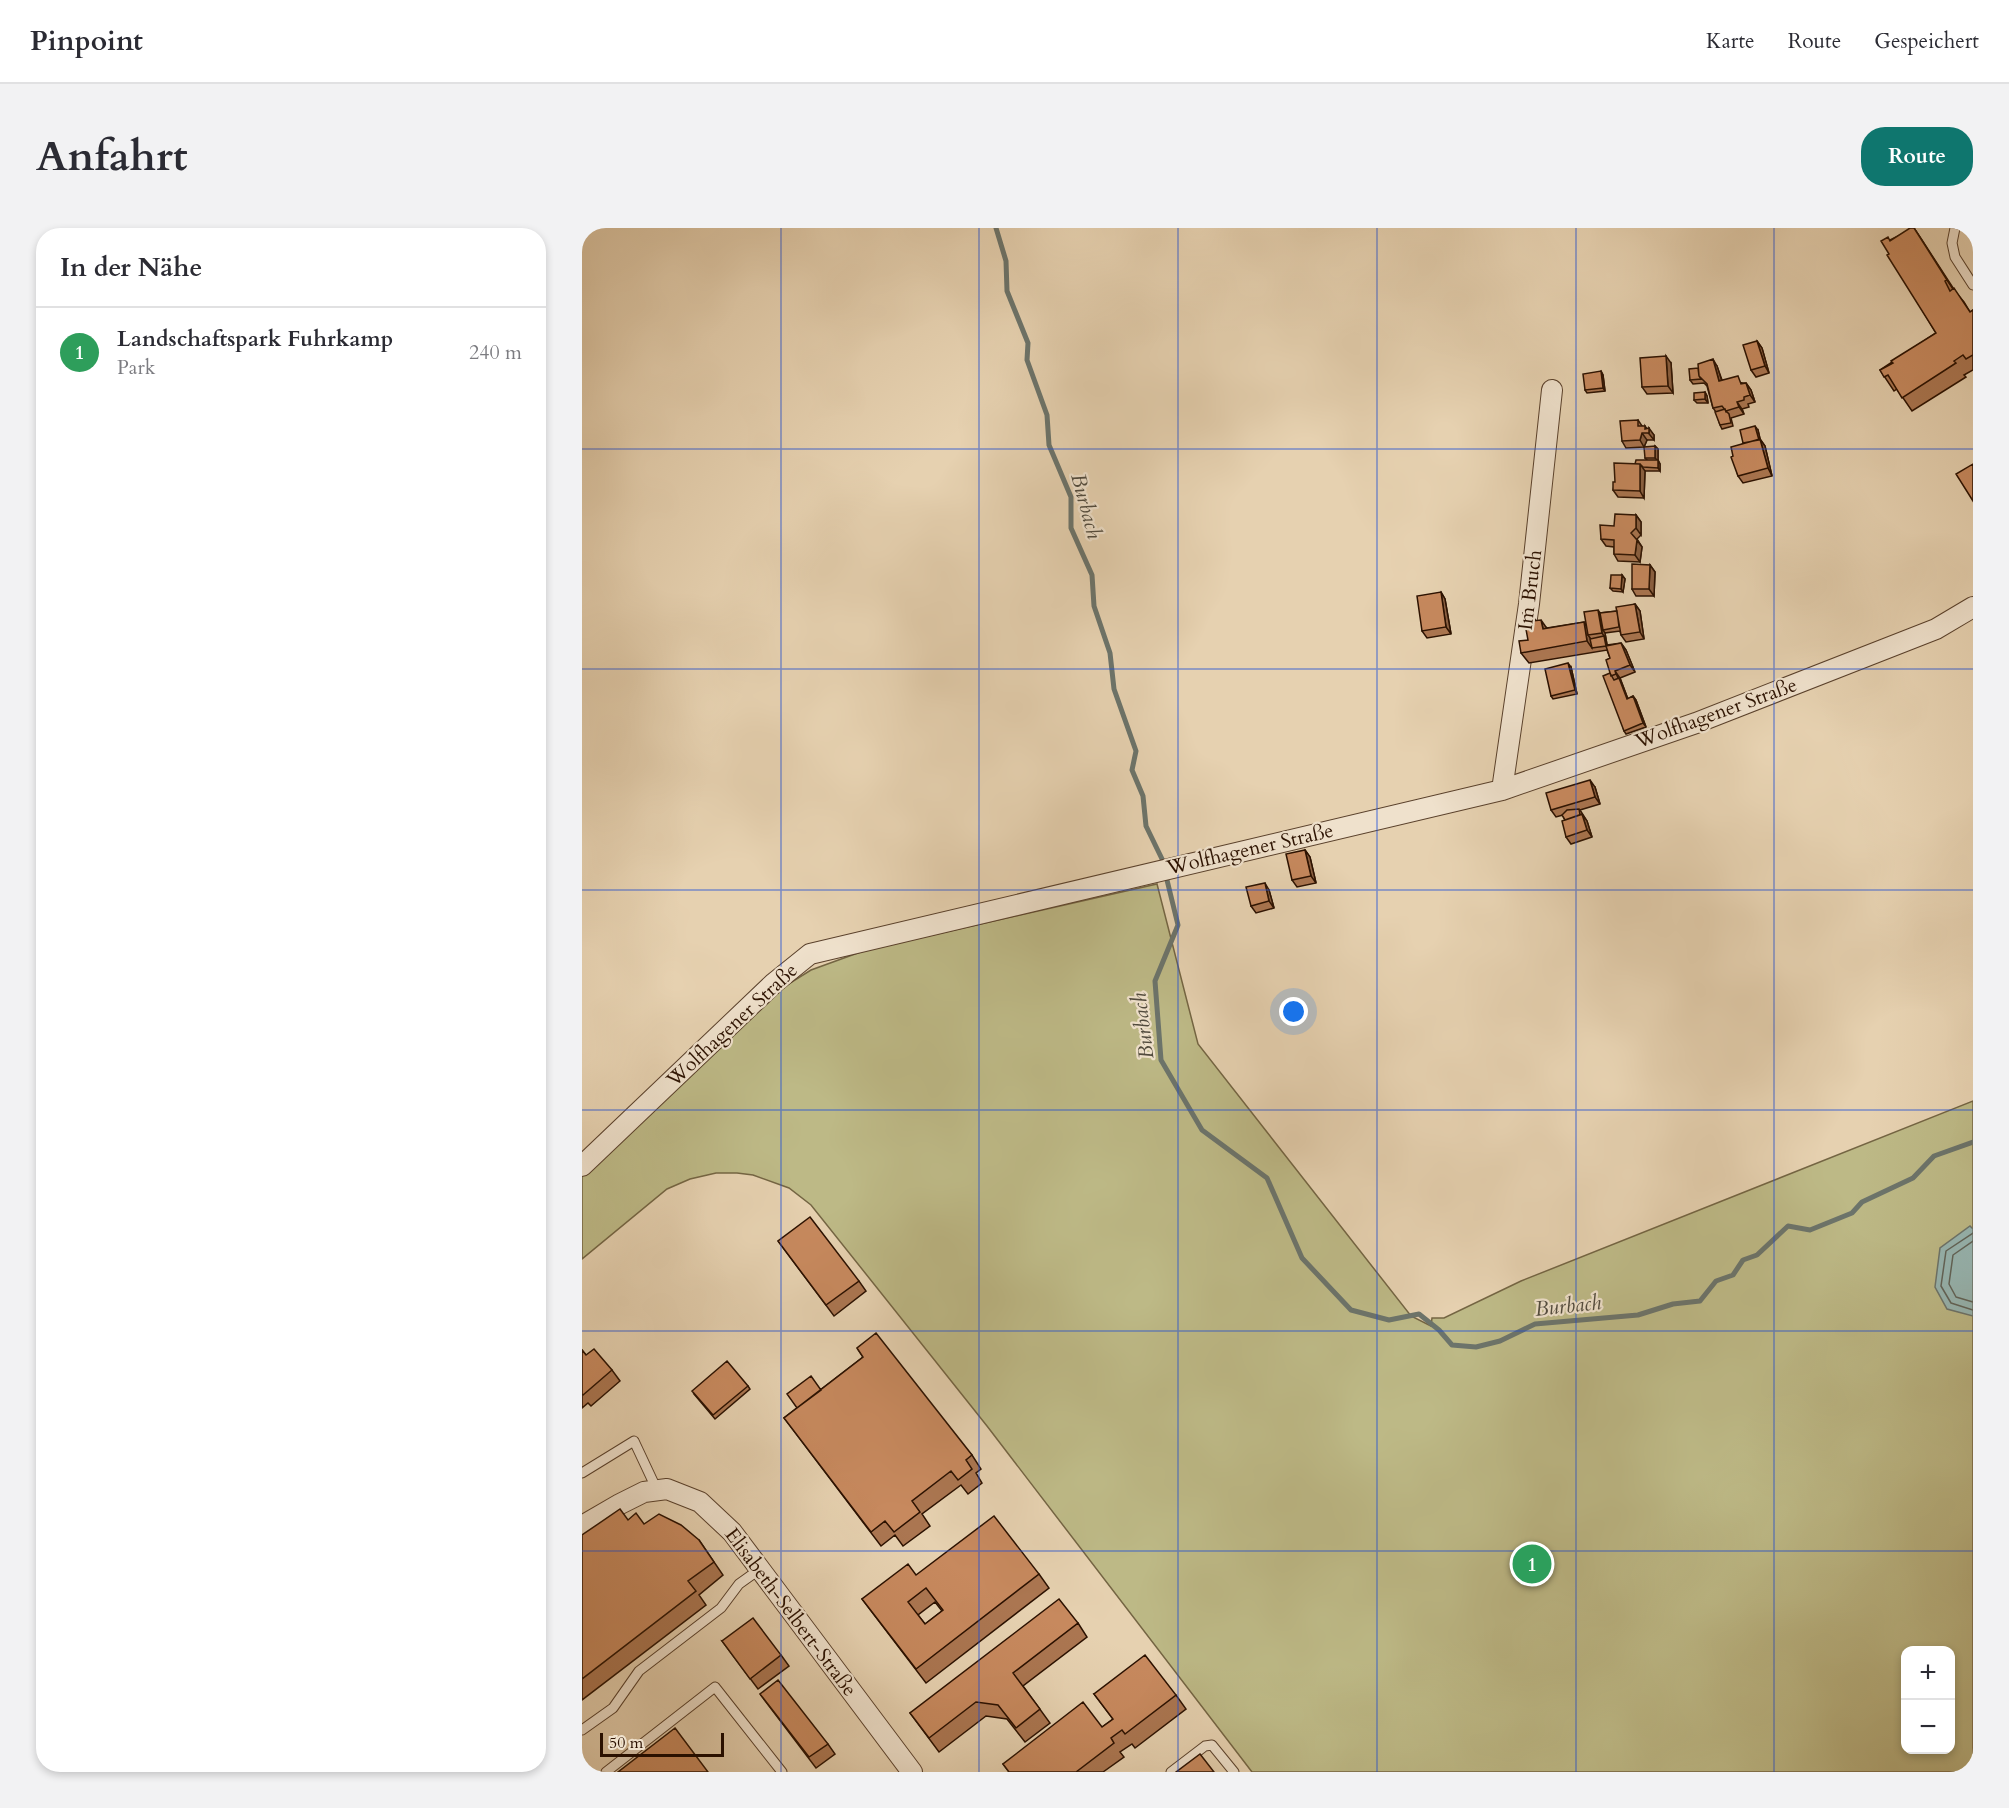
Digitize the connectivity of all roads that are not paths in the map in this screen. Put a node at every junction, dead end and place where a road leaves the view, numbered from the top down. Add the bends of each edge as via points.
1 (1955, 228) edge
2 (1973, 285) edge
3 (1552, 390) dead end
4 (1973, 607) edge
5 (1502, 790) junction
6 (582, 1166) edge
7 (582, 1473) edge
8 (657, 1490) junction
9 (582, 1526) edge
10 (760, 1569) junction
11 (582, 1730) edge
12 (908, 1771) edge
13 (606, 1772) edge
14 (782, 1772) edge
15 (1171, 1772) edge
16 (1234, 1772) edge

1 - 2 lane via 1955,257
3 - 5 street, Im Bruch via 1529,604
4 - 5 street, Wolfhagener Straße via 1936,629 1696,723
5 - 6 street, Wolfhagener Straße via 810,954 774,983
7 - 8 lane via 634,1441
8 - 9 street via 644,1492
8 - 10 street, Elisabeth-Selbert-Straße via 667,1489 700,1502 732,1532
10 - 11 lane via 739,1584 721,1608 639,1671 613,1708
10 - 12 street, Elisabeth-Selbert-Straße
13 - 14 lane via 715,1687
15 - 16 lane via 1205,1746 1212,1745

